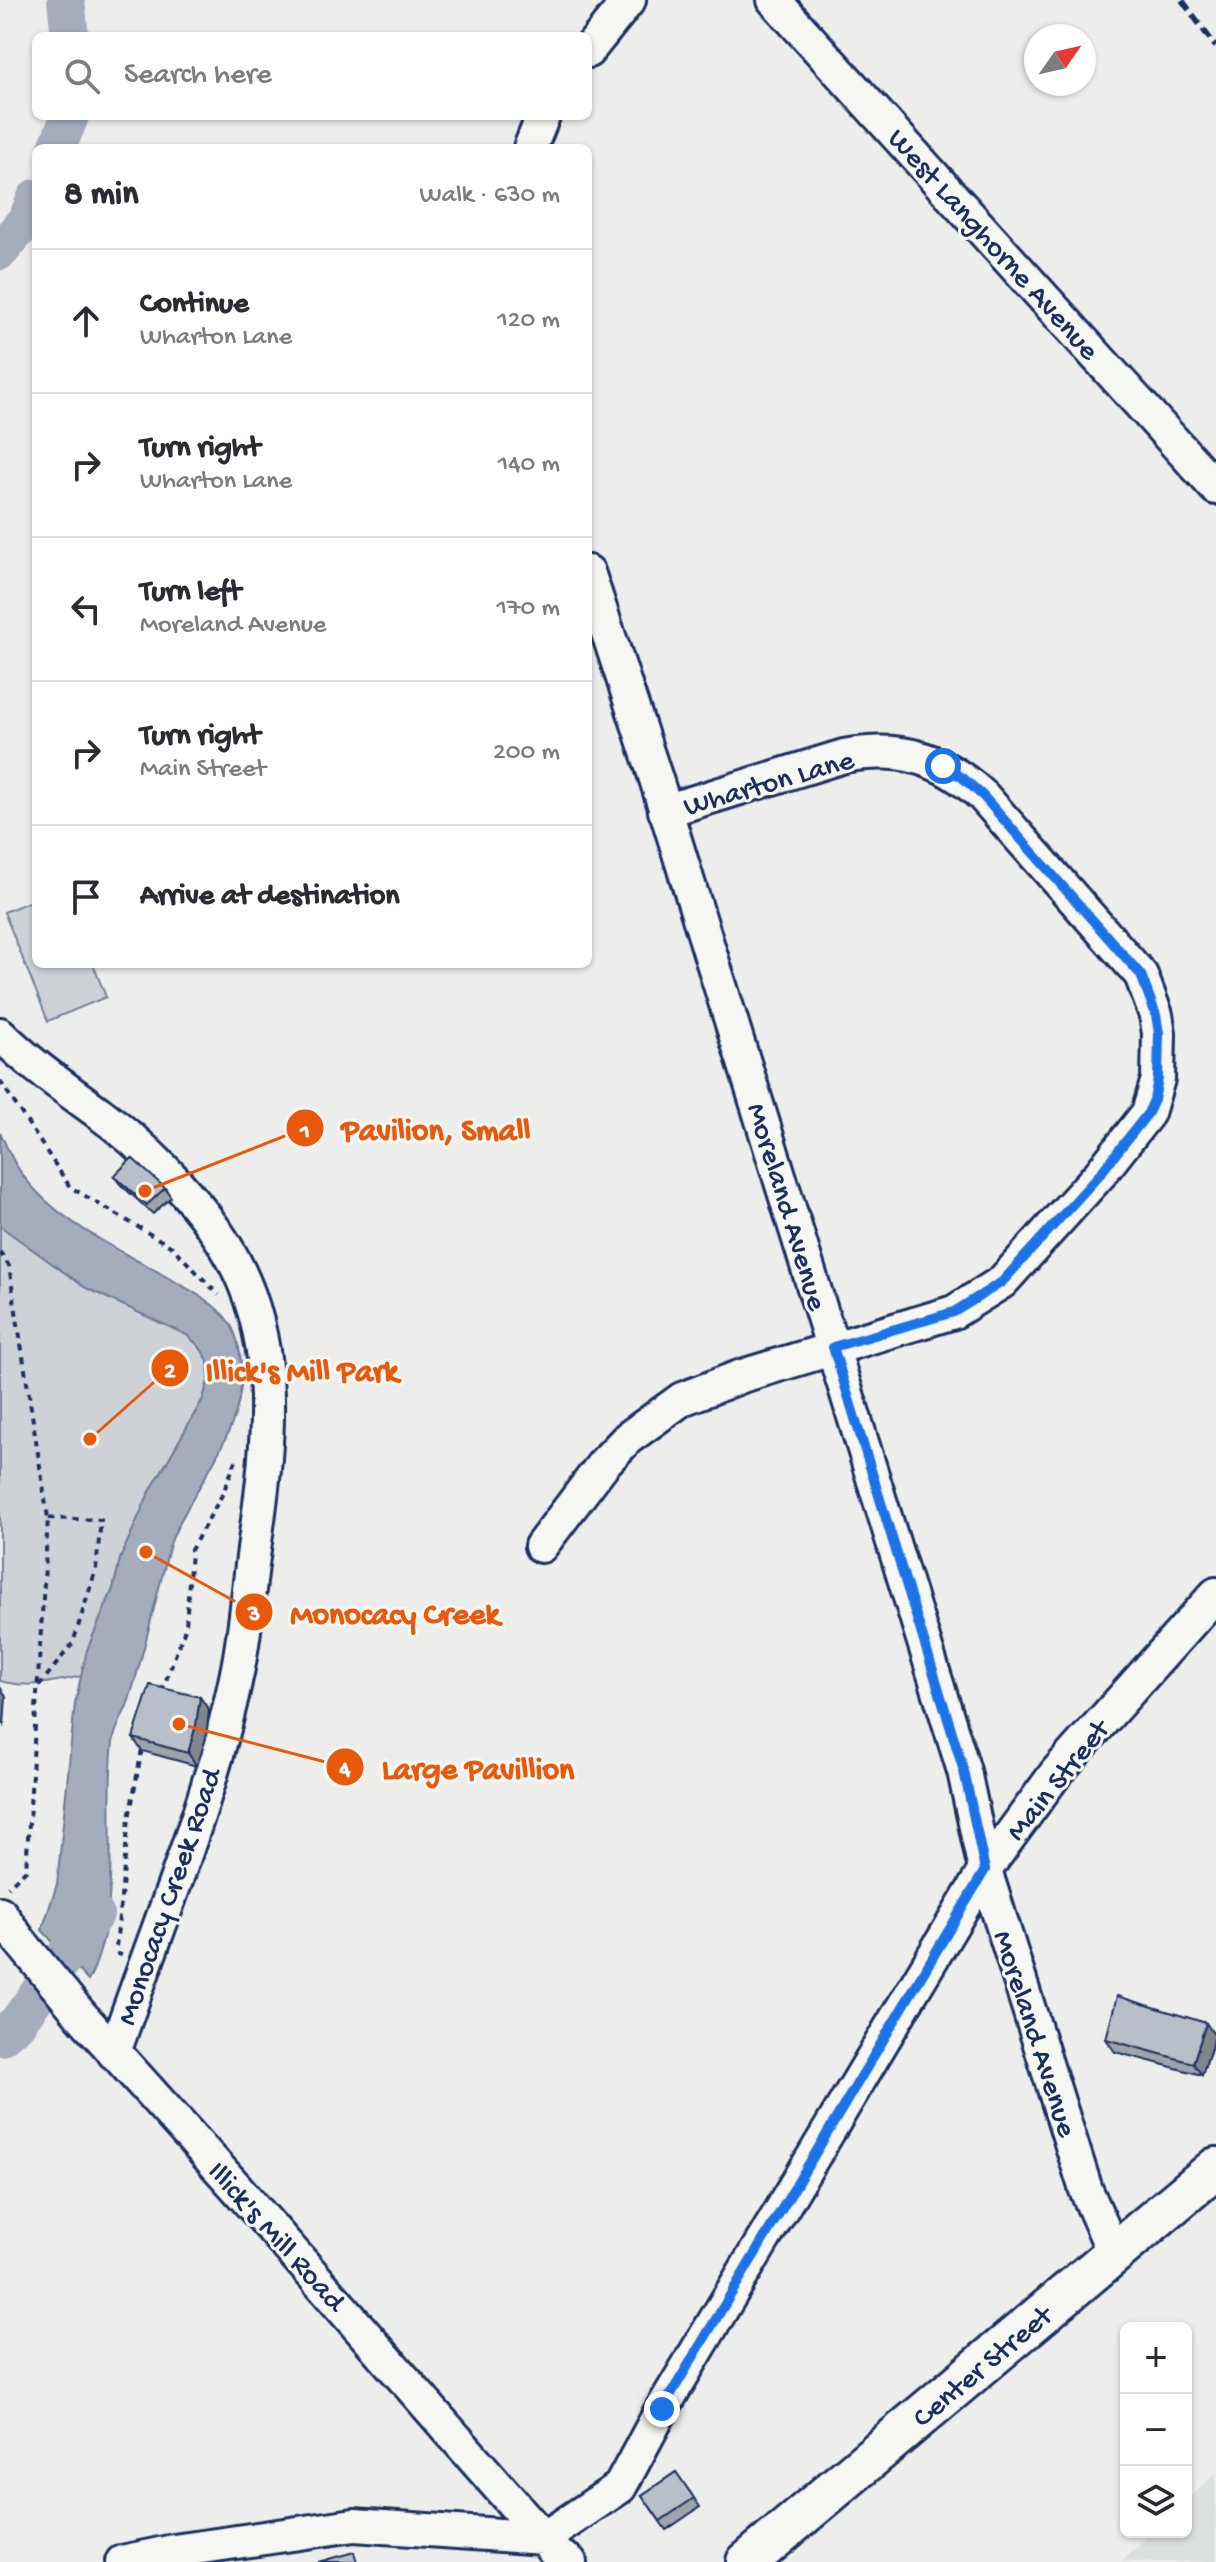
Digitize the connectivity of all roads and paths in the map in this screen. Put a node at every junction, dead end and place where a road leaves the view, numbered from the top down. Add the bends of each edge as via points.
1 (629, 0) edge
2 (774, 0) edge
3 (592, 46) edge
4 (541, 120) edge
5 (532, 144) edge
6 (1216, 488) edge
7 (594, 611) edge
8 (665, 811) junction
9 (0, 1034) edge
10 (0, 1081) edge
11 (0, 1252) edge
12 (221, 1297) dead end
13 (833, 1347) junction
14 (243, 1443) dead end
15 (48, 1518) junction
16 (541, 1546) dead end
17 (1216, 1594) edge
18 (38, 1688) junction
19 (159, 1698) edge
20 (143, 1742) edge
21 (985, 1870) junction
22 (4, 1900) edge
23 (116, 1947) dead end
24 (114, 2053) junction
25 (1216, 2168) edge
26 (1114, 2253) junction
27 (558, 2554) edge
28 (122, 2562) edge
29 (747, 2562) edge

1 - 3 street
2 - 6 street, West Langhorne Avenue
4 - 5 street
7 - 8 street, Moreland Avenue
8 - 13 street, Moreland Avenue
8 - 13 street, Wharton Lane via 844,756 871,751 925,757 983,796 1141,975 1156,1015 1158,1079 1148,1113 1020,1264 954,1312
9 - 24 street, Monocacy Creek Road via 116,1127 198,1209 249,1292 264,1347 265,1452 238,1668 195,1824
10 - 12 path via 70,1187 172,1247
11 - 15 path via 9,1266
13 - 16 street, Wharton Lane via 682,1399 655,1417 604,1463
13 - 21 street, Moreland Avenue via 964,1771
14 - 19 path via 191,1550 186,1626
15 - 18 path
15 - 18 path via 101,1520 96,1569 73,1643
17 - 21 street, Main Street via 1056,1773
18 - 22 path via 26,1870
20 - 23 path
21 - 26 street, Moreland Avenue via 1086,2190
21 - 27 street, Main Street via 620,2487
22 - 24 street, Illick's Mill Road via 19,1940
24 - 27 street, Illick's Mill Road
25 - 26 main road, Center Street
26 - 29 main road, Center Street
27 - 28 street via 354,2525

